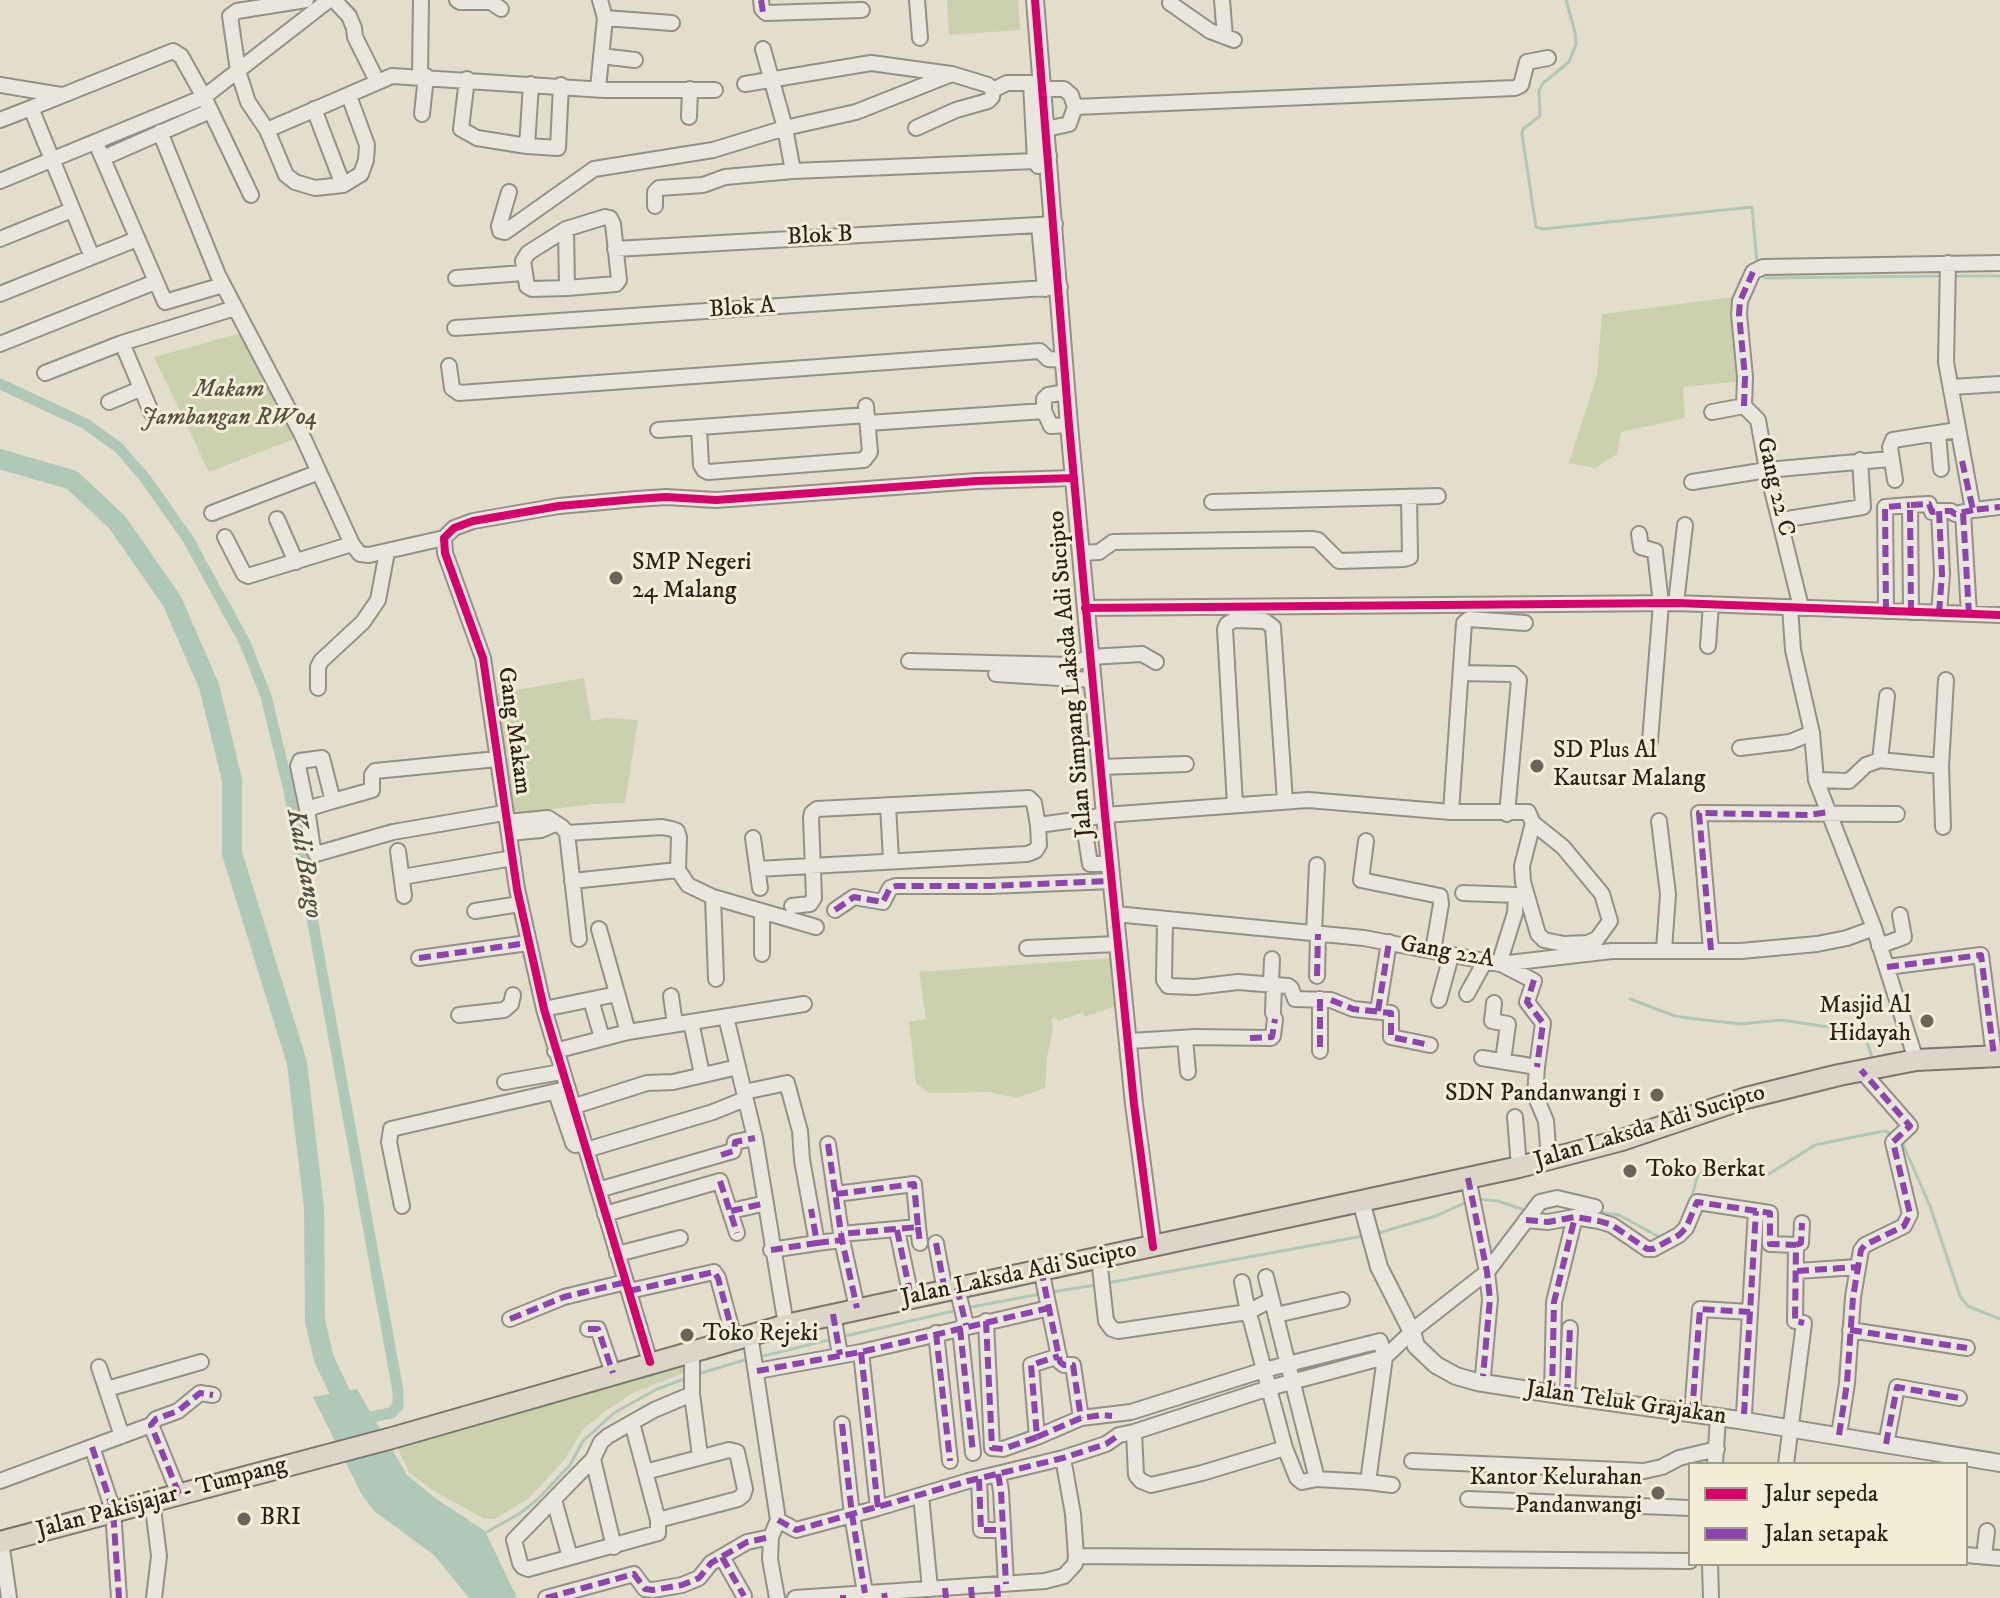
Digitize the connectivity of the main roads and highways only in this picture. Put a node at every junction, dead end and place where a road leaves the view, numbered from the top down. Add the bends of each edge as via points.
1 (1997, 1056) edge
2 (325, 1457) joint
3 (1, 1541) edge

1 - 2 main road, Jalan Laksda Adi Sucipto via 1916,1060 1746,1098 1622,1140 1519,1167 1471,1193 1361,1201 1153,1247 1101,1267 1041,1269 954,1293 857,1308 837,1336 786,1325 750,1351 696,1370 650,1362
2 - 3 main road, Jalan Pakisjajar - Tumpang

